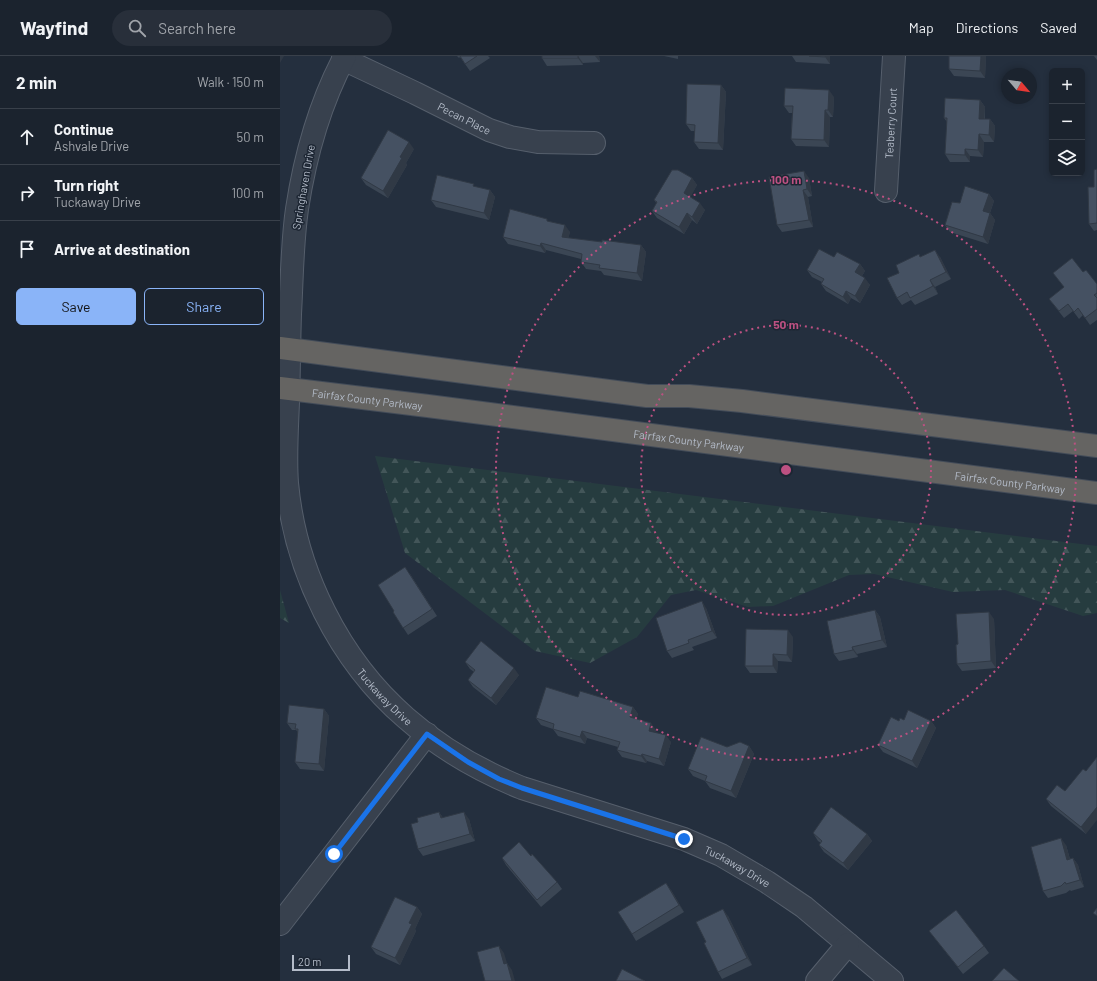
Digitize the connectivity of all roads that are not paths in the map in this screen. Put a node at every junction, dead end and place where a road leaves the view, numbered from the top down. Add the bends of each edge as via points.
1 (894, 56) edge
2 (344, 57) edge
3 (594, 143) dead end
4 (886, 191) dead end
5 (284, 348) edge
6 (284, 388) edge
7 (1097, 446) edge
8 (1097, 493) edge
9 (427, 734) junction
10 (280, 924) edge
11 (848, 944) junction
12 (817, 981) edge
13 (892, 981) edge

1 - 4 street, Teaberry Court
2 - 3 street, Pecan Place via 503,135 538,142
2 - 5 street, Springhaven Drive via 315,126 304,174 297,209
5 - 6 street, Tuckaway Drive
5 - 7 highway via 647,396 689,396 742,401
6 - 8 highway, Fairfax County Parkway
6 - 9 street, Tuckaway Drive via 287,483 293,521 304,563 318,598 355,662 384,697
9 - 10 street
9 - 11 street, Tuckaway Drive via 468,762 499,779 684,839 721,855 804,907
11 - 12 street
11 - 13 street, Tuckaway Drive

